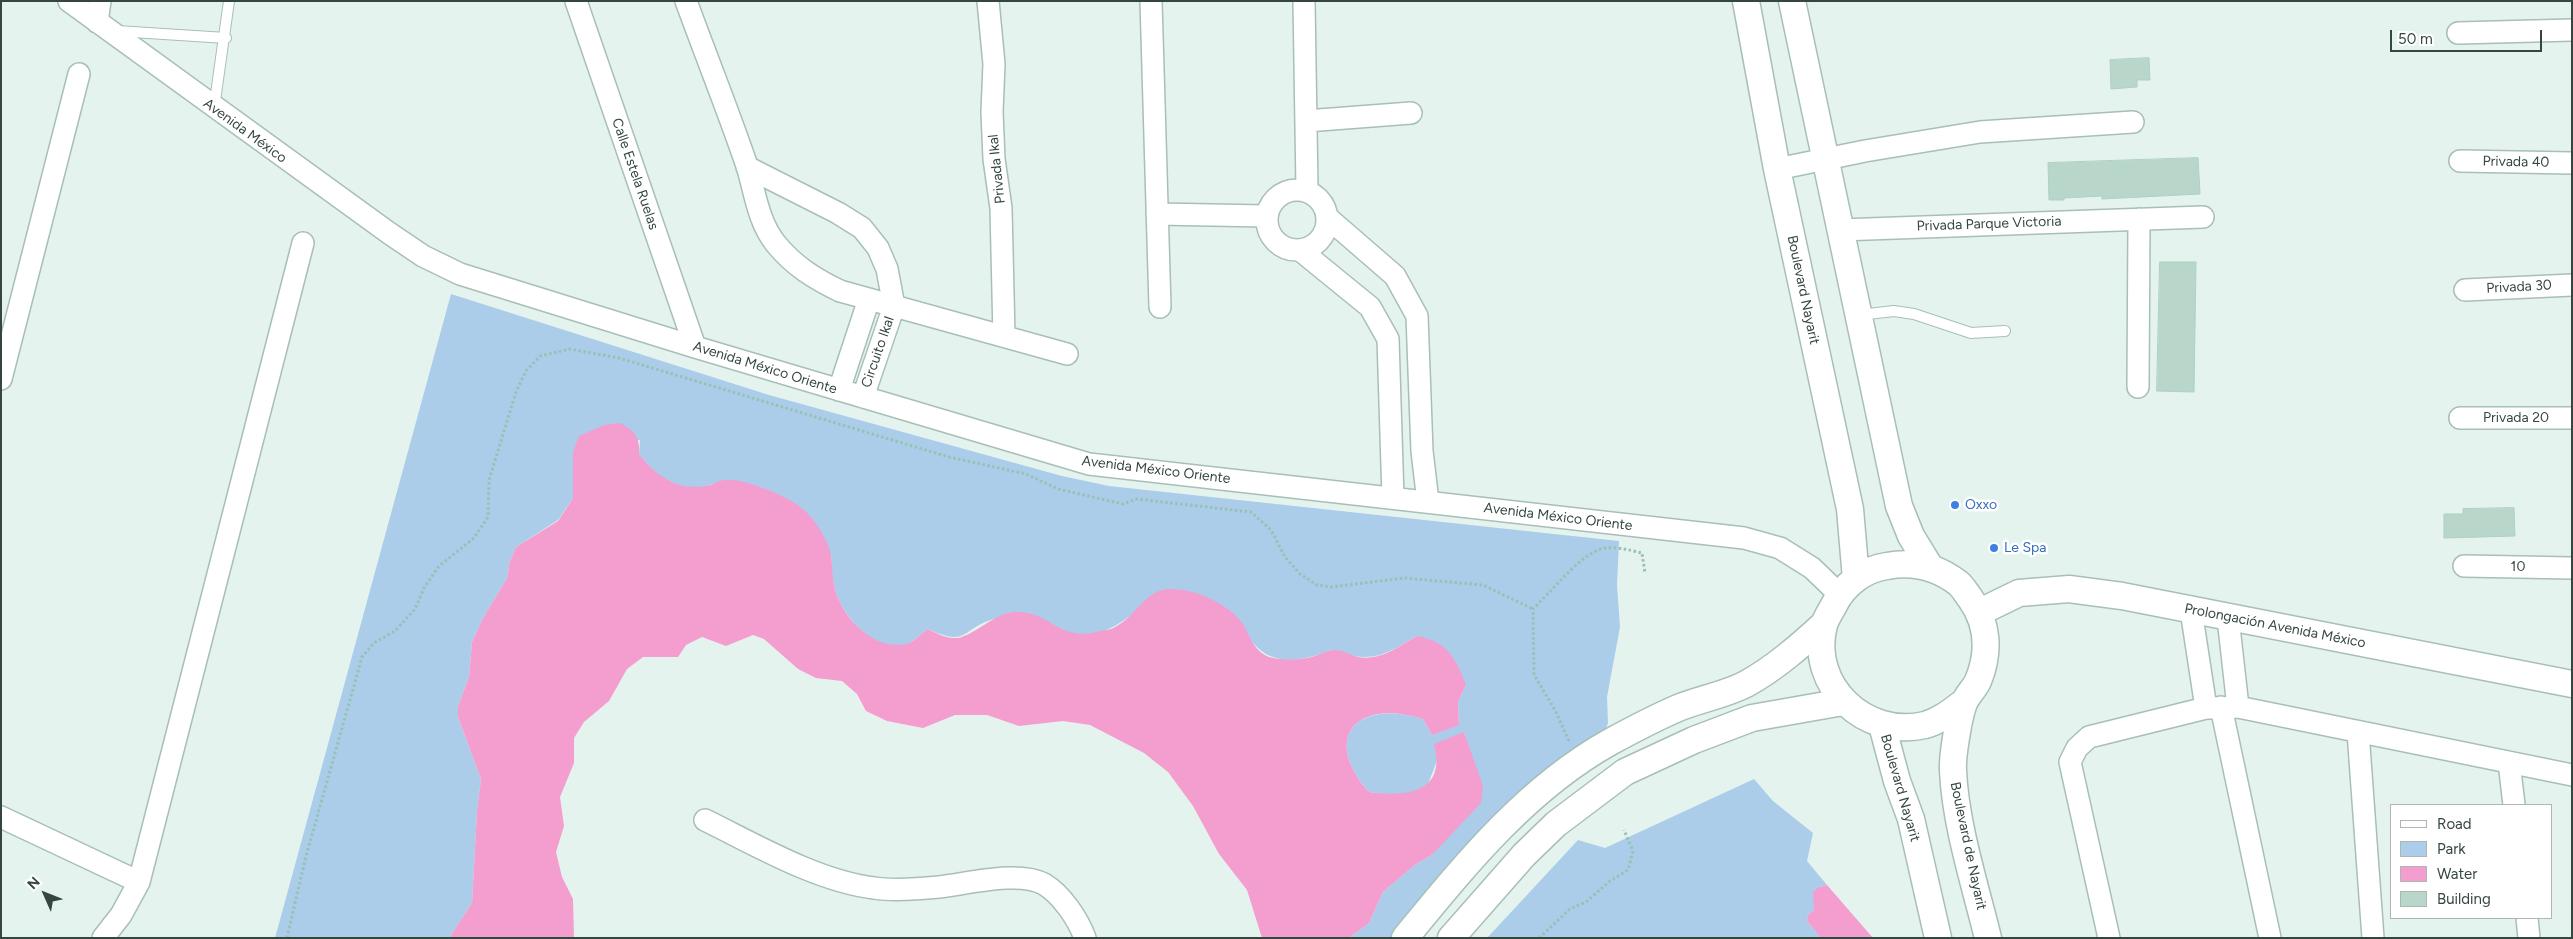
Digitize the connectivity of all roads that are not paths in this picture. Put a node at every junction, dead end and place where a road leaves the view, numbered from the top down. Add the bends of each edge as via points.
1 (69, 1) edge
2 (229, 1) edge
3 (576, 1) edge
4 (686, 1) edge
5 (988, 1) edge
6 (1151, 1) edge
7 (1304, 1) edge
8 (1746, 1) edge
9 (1792, 1) edge
10 (102, 18) edge
11 (2572, 30) edge
12 (2458, 32) dead end
13 (226, 38) junction
14 (79, 74) dead end
15 (214, 109) junction
16 (1411, 114) dead end
17 (1306, 121) junction
18 (2134, 122) dead end
19 (1825, 160) junction
20 (2460, 161) dead end
21 (2572, 163) edge
22 (747, 167) junction
23 (1777, 169) junction
24 (1307, 190) junction
25 (1157, 214) junction
26 (1266, 216) junction
27 (2204, 217) dead end
28 (1328, 218) junction
29 (2139, 219) junction
30 (1840, 230) junction
31 (303, 243) dead end
32 (1300, 250) junction
33 (424, 256) joint
34 (2572, 285) edge
35 (2465, 290) dead end
36 (869, 299) junction
37 (894, 306) junction
38 (1160, 307) dead end
39 (1859, 315) junction
40 (2005, 331) dead end
41 (1004, 336) junction
42 (695, 347) junction
43 (1067, 354) dead end
44 (1, 379) edge
45 (2138, 387) dead end
46 (839, 390) junction
47 (863, 398) junction
48 (2460, 418) dead end
49 (2572, 418) edge
50 (1393, 498) junction
51 (1428, 502) junction
52 (1930, 566) junction
53 (2464, 566) dead end
54 (2572, 568) edge
55 (1848, 586) junction
56 (2192, 610) junction
57 (1980, 612) junction
58 (2228, 618) junction
59 (1824, 624) junction
60 (2572, 684) edge
61 (1844, 702) junction
62 (1964, 702) junction
63 (2222, 708) junction
64 (1882, 725) junction
65 (2358, 732) junction
66 (1609, 743) junction
67 (2509, 762) junction
68 (1625, 772) junction
69 (2572, 775) edge
70 (2514, 804) edge
71 (1, 817) edge
72 (705, 820) dead end
73 (139, 882) junction
74 (2527, 919) edge
75 (103, 938) edge
76 (1085, 938) edge
77 (1406, 938) edge
78 (1451, 938) edge
79 (1938, 938) edge
80 (1988, 938) edge
81 (2109, 938) edge
82 (2270, 938) edge
83 (2373, 938) edge
84 (2529, 938) edge

1 - 10 street, Avenida México
2 - 13 lane
3 - 42 street, Calle Estela Ruelas
4 - 22 street
5 - 41 street, Privada Ikal via 994,64 994,159 1001,208
6 - 25 street
7 - 17 street
8 - 23 street, Boulevard Nayarit
9 - 19 street
10 - 13 lane via 153,32
10 - 15 street, Avenida México
11 - 12 street
13 - 15 lane
14 - 44 street
15 - 33 street, Avenida México
16 - 17 street
17 - 24 street
18 - 19 street via 1980,132
19 - 23 street
19 - 30 street
20 - 21 street, Privada 40
22 - 36 street via 759,213 775,243 811,277
22 - 37 street via 862,228 878,248 887,269
23 - 55 street, Boulevard Nayarit via 1850,509
24 - 26 street via 1289,190 1274,200
24 - 28 street via 1322,201
25 - 26 street
25 - 38 street
26 - 32 street via 1270,234 1282,247
27 - 29 street, Privada Parque Victoria
28 - 32 street via 1325,233 1315,245
28 - 51 street via 1395,276 1417,316 1422,451
29 - 30 street, Privada Parque Victoria
29 - 45 street
30 - 39 street
31 - 73 street
32 - 50 street via 1370,307 1388,339
33 - 42 street, Avenida México Oriente via 460,274
34 - 35 street, Privada 30
36 - 37 street
36 - 46 street, Circuito Ikal
37 - 41 street
37 - 47 street, Circuito Ikal
39 - 40 lane via 1894,311 1914,314 1972,333
39 - 52 street via 1900,506 1911,536
41 - 43 street
42 - 46 street, Avenida México Oriente
46 - 47 street, Avenida México Oriente
47 - 50 street, Avenida México Oriente via 1089,464
48 - 49 street, Privada 20
50 - 51 street, Avenida México Oriente
51 - 55 street, Avenida México Oriente via 1744,538 1780,548
52 - 55 street, Boulevard de Nayarit via 1904,563 1879,567
52 - 57 street, Boulevard de Nayarit via 1959,584
53 - 54 street, 10
55 - 59 street
56 - 57 street, Prolongación Avenida México via 2069,589 2019,593
56 - 58 street, Prolongación Avenida México
56 - 63 street
57 - 62 street, Boulevard de Nayarit via 1986,635 1985,659 1978,682
58 - 60 street, Prolongación Avenida México
58 - 63 street
59 - 61 street via 1824,665 1831,685
59 - 66 street via 1784,659 1745,684 1678,708
61 - 64 street via 1861,716
61 - 68 street via 1752,718
62 - 64 street, Boulevard Nayarit via 1947,716 1926,725 1904,728
62 - 80 street, Boulevard de Nayarit via 1953,768 1957,805
63 - 65 street
63 - 81 street via 2089,737 2077,748 2070,762
63 - 82 street
64 - 79 street, Boulevard Nayarit via 1911,819
65 - 67 street
65 - 83 street
66 - 68 street
66 - 77 street via 1517,811 1464,866
67 - 69 street
67 - 70 street
68 - 78 street via 1556,824 1524,855
71 - 73 street
72 - 76 street via 809,871 874,888 937,887 1014,877 1044,884 1066,905
73 - 75 street
74 - 84 street

